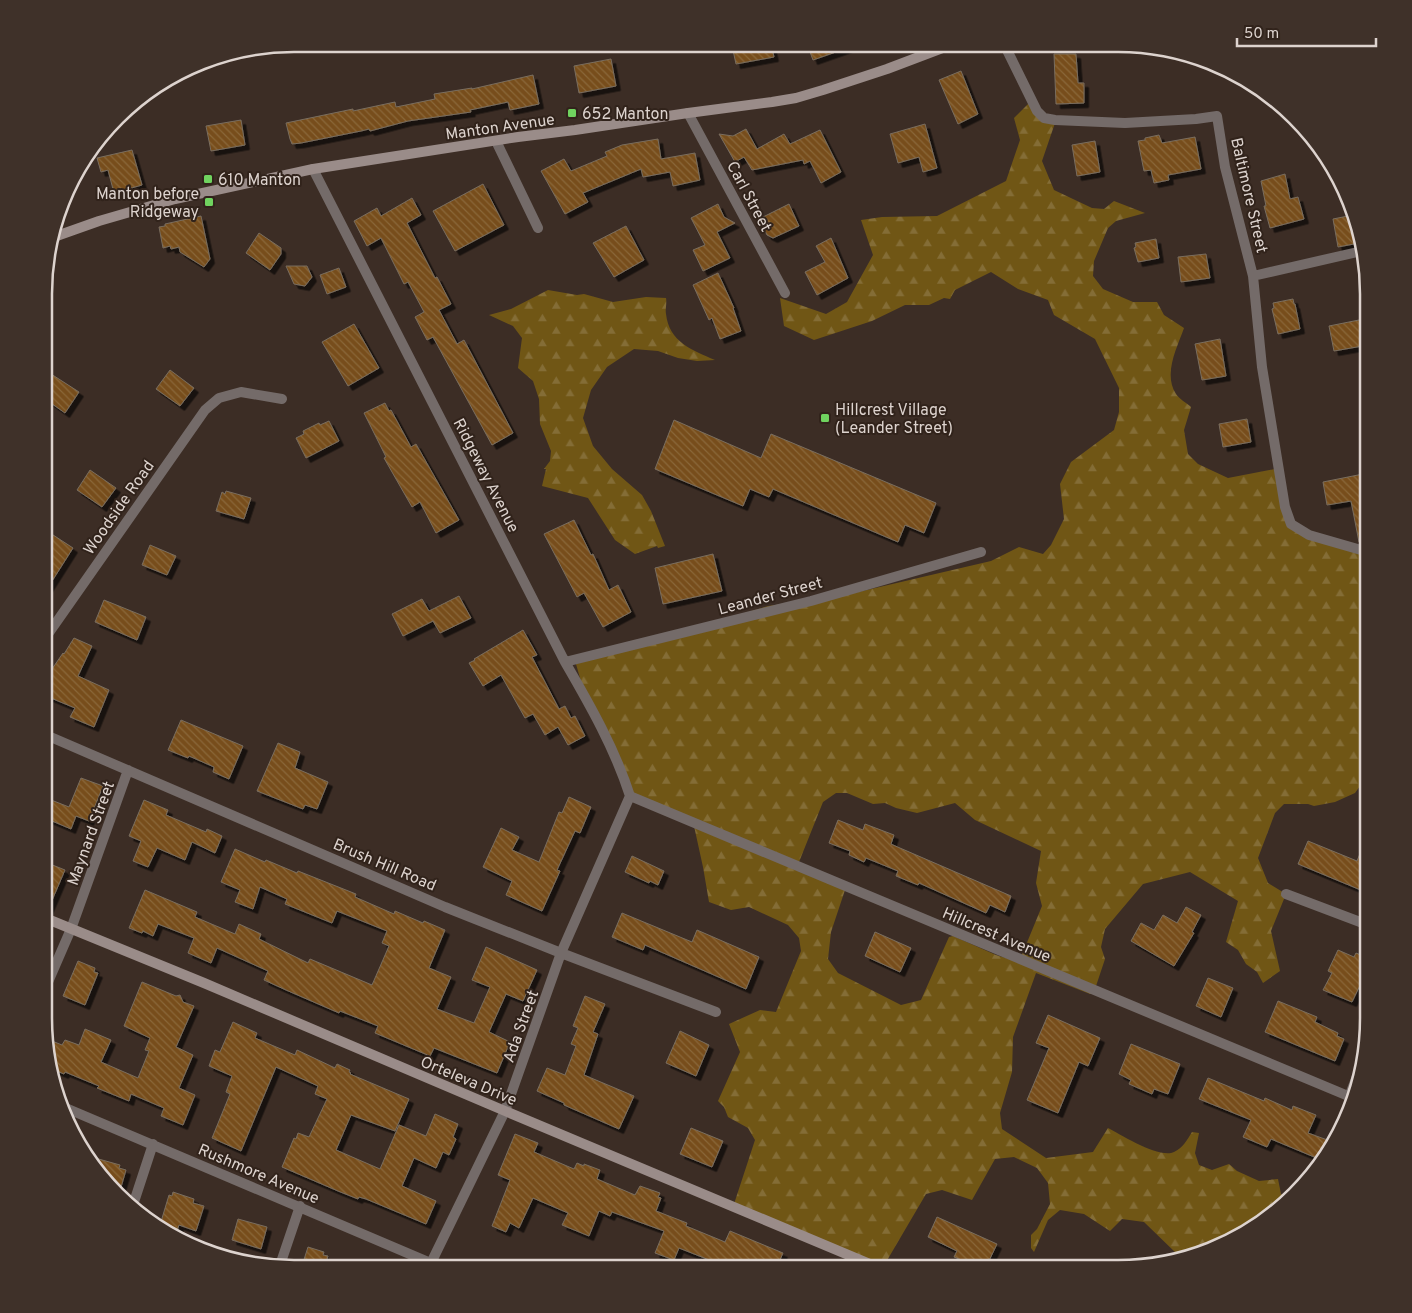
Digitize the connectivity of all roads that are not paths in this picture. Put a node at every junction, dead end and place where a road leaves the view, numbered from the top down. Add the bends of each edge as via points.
1 (931, 52) edge
2 (1008, 52) edge
3 (688, 113) junction
4 (496, 141) junction
5 (313, 169) junction
6 (538, 228) dead end
7 (60, 235) edge
8 (1356, 253) edge
9 (1253, 276) junction
10 (786, 293) dead end
11 (282, 399) dead end
12 (1360, 550) edge
13 (981, 552) dead end
14 (52, 628) edge
15 (565, 662) junction
16 (52, 737) edge
17 (128, 770) junction
18 (630, 796) junction
19 (1286, 894) dead end
20 (52, 921) edge
21 (1360, 922) edge
22 (71, 929) junction
23 (562, 953) junction
24 (52, 971) edge
25 (716, 1012) dead end
26 (1347, 1095) edge
27 (71, 1110) edge
28 (505, 1111) junction
29 (153, 1144) junction
30 (134, 1201) edge
31 (300, 1206) junction
32 (282, 1260) edge
33 (424, 1260) edge
34 (432, 1260) edge
35 (861, 1260) edge

1 - 3 main road, Manton Avenue via 796,98
2 - 9 street, Baltimore Street via 1037,111 1044,118 1125,123 1217,116 1225,167
3 - 4 main road, Manton Avenue
3 - 10 street, Carl Street
4 - 5 main road, Manton Avenue
4 - 6 street
5 - 7 main road, Manton Avenue via 175,199 99,220
5 - 15 street, Ridgeway Avenue
8 - 9 street
9 - 12 street, Baltimore Street via 1262,367 1285,507 1291,524 1309,535
11 - 14 street, Woodside Road via 241,392 219,398 205,410
13 - 15 street, Leander Street via 811,601
15 - 18 street, Ridgeway Avenue via 622,772
16 - 17 street, Brush Hill Road
17 - 22 street, Maynard Street
17 - 23 street, Brush Hill Road via 445,907
18 - 23 street, Ada Street
18 - 26 street, Hillcrest Avenue
19 - 21 street
20 - 22 main road, Orteleva Drive
22 - 24 street, Maynard Street
22 - 28 main road, Orteleva Drive
23 - 25 street, Brush Hill Road
23 - 28 street, Ada Street
27 - 29 street, Rushmore Avenue
28 - 34 street, Ada Street
28 - 35 main road, Orteleva Drive
29 - 30 street
29 - 31 street, Rushmore Avenue
31 - 32 street
31 - 33 street, Rushmore Avenue

